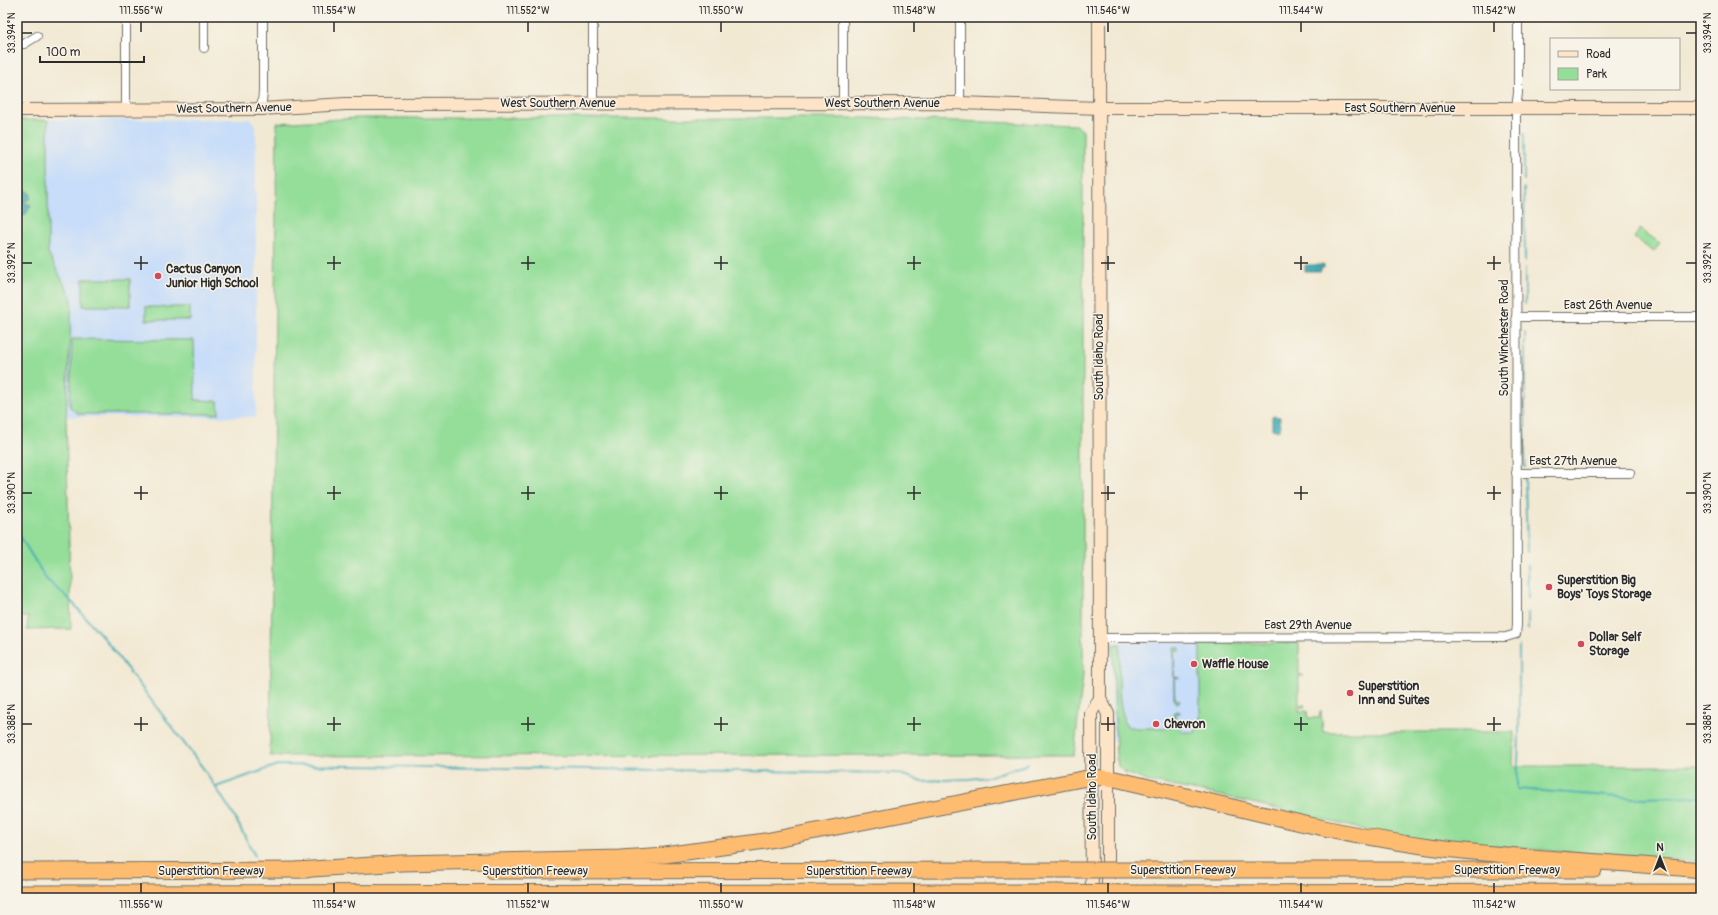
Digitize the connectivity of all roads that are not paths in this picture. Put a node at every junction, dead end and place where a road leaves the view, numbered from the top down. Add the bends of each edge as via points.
1 (126, 17) edge
2 (204, 17) edge
3 (263, 17) edge
4 (593, 17) edge
5 (843, 17) edge
6 (960, 17) edge
7 (1099, 17) edge
8 (1518, 17) edge
9 (36, 36) dead end
10 (17, 44) edge
11 (204, 48) dead end
12 (593, 103) junction
13 (843, 103) junction
14 (960, 103) junction
15 (1099, 108) junction
16 (1516, 108) junction
17 (1701, 108) edge
18 (17, 110) edge
19 (126, 110) junction
20 (261, 110) junction
21 (1516, 317) junction
22 (1701, 317) edge
23 (1630, 472) dead end
24 (1516, 473) junction
25 (1516, 634) joint
26 (1100, 638) junction
27 (1100, 698) junction
28 (1092, 777) junction
29 (1108, 778) junction
30 (297, 870) junction
31 (1701, 870) edge
32 (19, 871) edge
33 (1701, 892) edge
34 (17, 893) edge
35 (242, 894) junction
36 (439, 894) junction
37 (169, 898) edge
38 (491, 898) edge
39 (1092, 898) edge
40 (1108, 898) edge

1 - 19 street
2 - 11 street
3 - 20 street
4 - 12 street
5 - 13 street
6 - 14 street
7 - 15 main road, South Idaho Road
8 - 16 street, South Winchester Road
9 - 10 street via 24,44
12 - 13 main road, West Southern Avenue
12 - 20 main road, West Southern Avenue via 346,104
13 - 14 main road, West Southern Avenue
14 - 15 main road, West Southern Avenue
15 - 16 main road, East Southern Avenue
15 - 26 main road, South Idaho Road
16 - 17 main road, East Southern Avenue
16 - 21 street, South Winchester Road
18 - 19 main road, West Southern Avenue
19 - 20 main road, West Southern Avenue
21 - 22 street, East 26th Avenue
21 - 24 street, South Winchester Road
23 - 24 street, East 27th Avenue
24 - 25 street, South Winchester Road
25 - 26 street, East 29th Avenue via 1506,637
26 - 27 main road, South Idaho Road
27 - 28 main road, South Idaho Road via 1091,713
27 - 29 main road, South Idaho Road via 1108,714
28 - 29 highway
28 - 30 highway via 772,839 665,856 402,863
28 - 39 main road, South Idaho Road
29 - 31 highway via 1362,836 1430,847
29 - 40 main road, South Idaho Road
30 - 31 highway, Superstition Freeway, bridge
30 - 32 highway, Superstition Freeway
33 - 36 highway, Superstition Freeway, bridge
34 - 35 highway, Superstition Freeway
35 - 36 highway, Superstition Freeway
35 - 37 highway
36 - 38 highway

